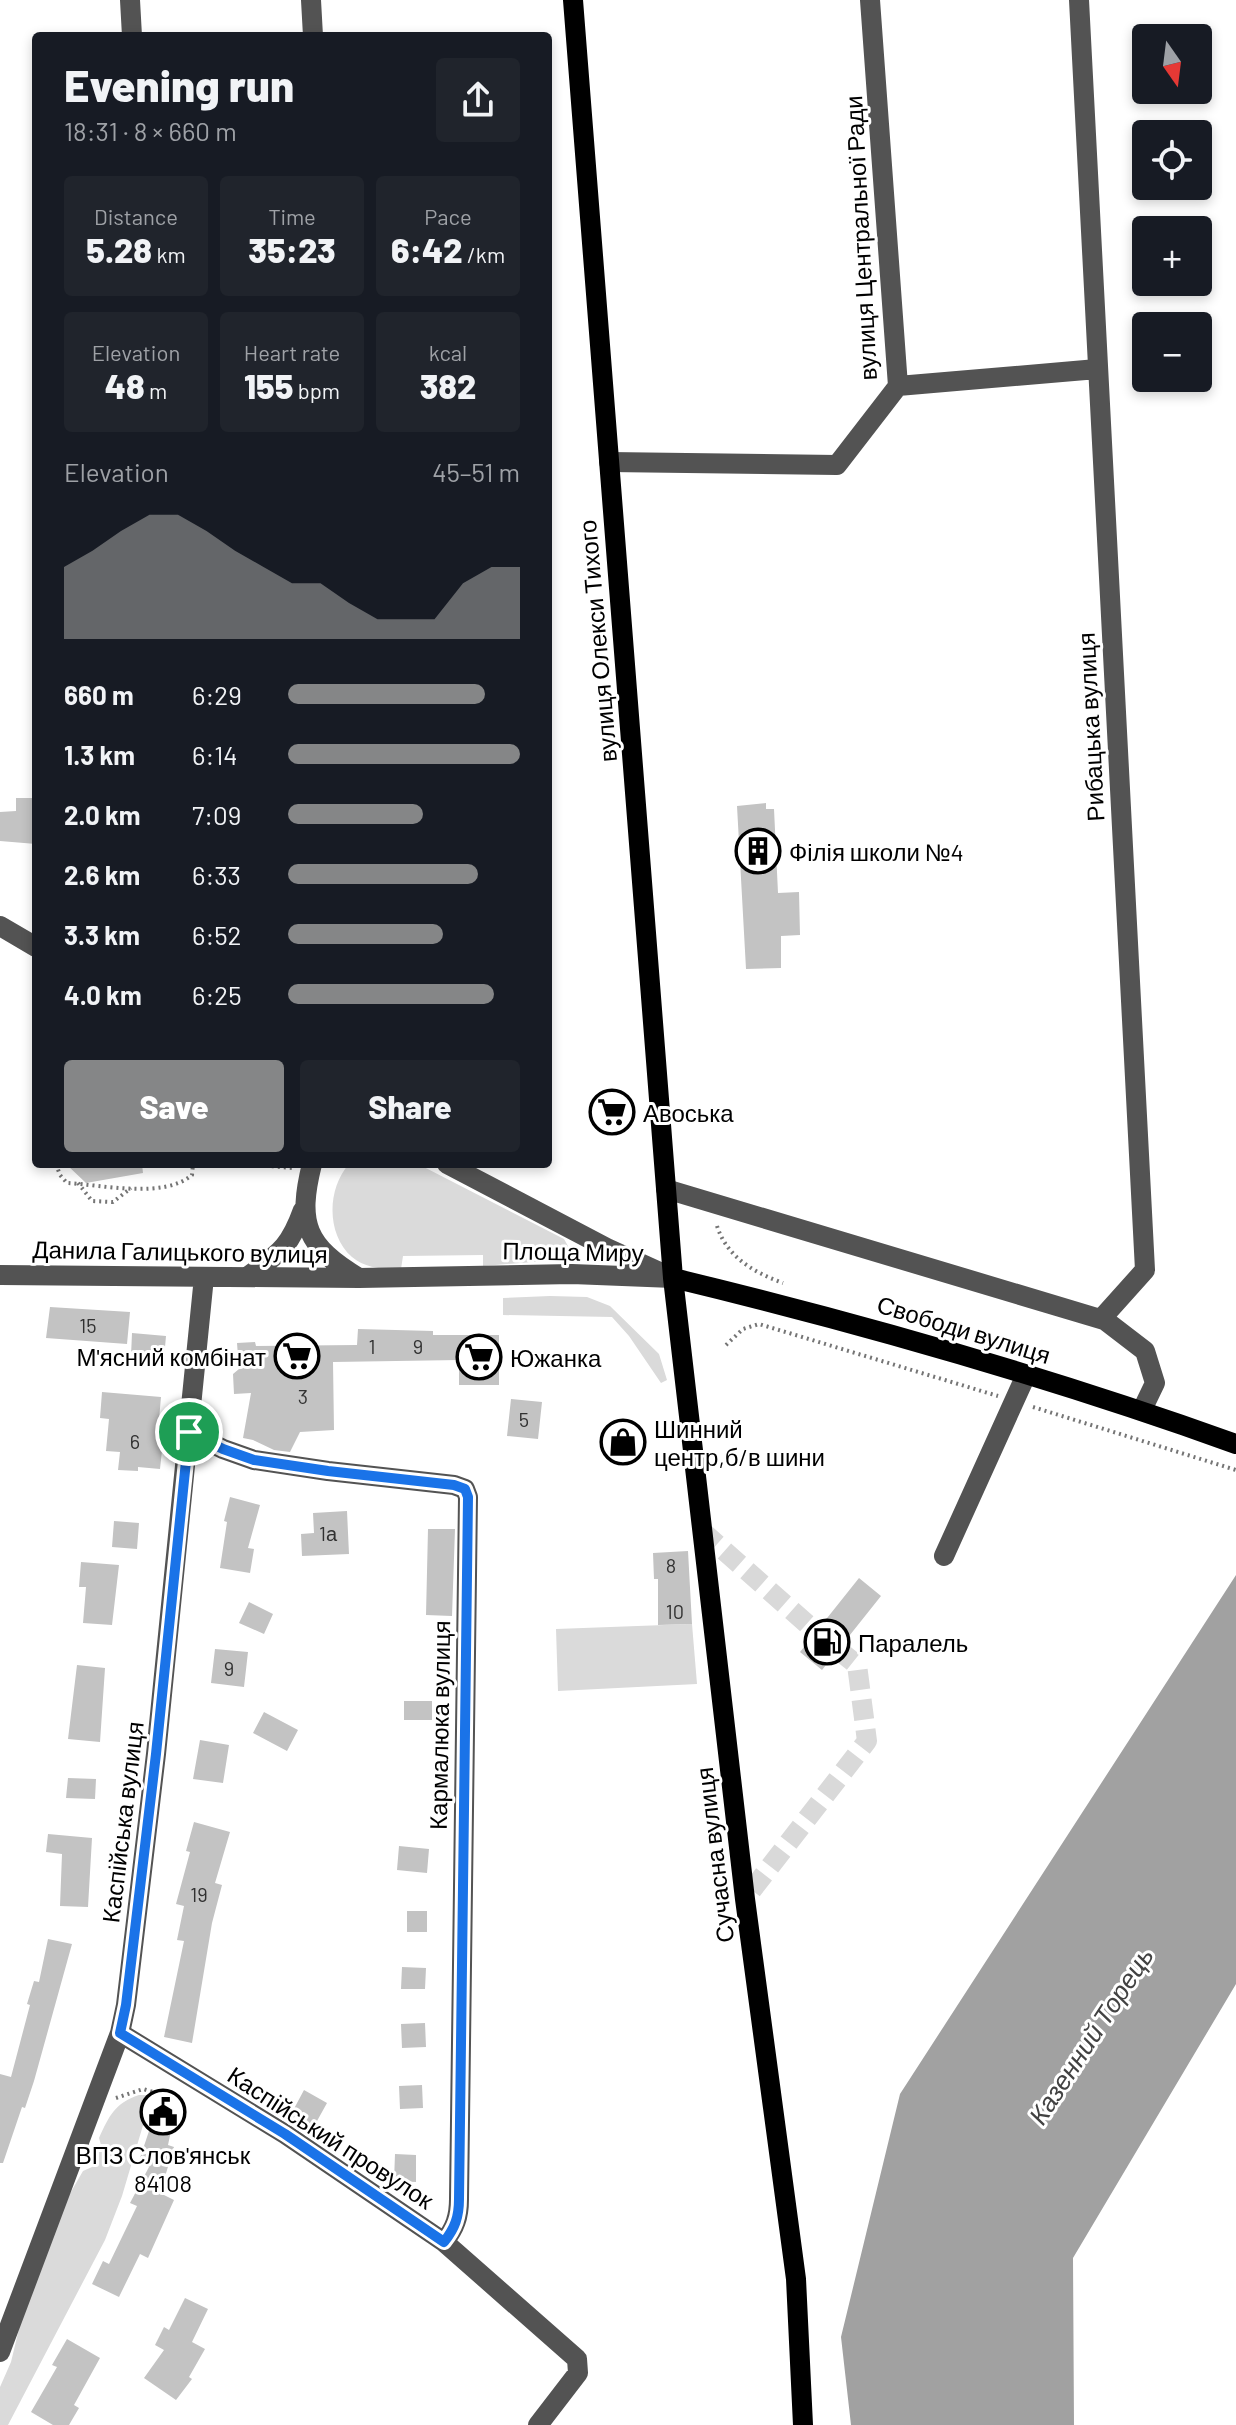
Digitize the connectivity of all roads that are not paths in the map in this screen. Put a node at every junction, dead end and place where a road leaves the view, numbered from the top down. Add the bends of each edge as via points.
1 (130, 0) edge
2 (311, 0) edge
3 (573, 0) edge
4 (870, 0) edge
5 (1079, 0) edge
6 (132, 32) edge
7 (313, 32) edge
8 (1097, 369) junction
9 (898, 386) junction
10 (609, 462) junction
11 (0, 926) edge
12 (32, 945) edge
13 (311, 1168) edge
14 (455, 1168) edge
15 (666, 1189) junction
16 (303, 1210) junction
17 (0, 1275) edge
18 (204, 1277) junction
19 (247, 1277) junction
20 (359, 1278) junction
21 (673, 1278) junction
22 (1107, 1321) junction
23 (1026, 1375) junction
24 (1142, 1410) junction
25 (189, 1432) junction
26 (1236, 1444) edge
27 (944, 1556) dead end
28 (120, 2033) junction
29 (444, 2242) junction
30 (0, 2352) edge
31 (538, 2425) edge
32 (803, 2425) edge

1 - 6 street
2 - 7 street
3 - 10 main road, вулиця Олекси Тихого
4 - 9 street, вулиця Центральної Ради
5 - 8 street, Рибацька вулиця
8 - 9 street
8 - 22 street, Рибацька вулиця via 1145,1270 1102,1318
9 - 10 street, вулиця Центральної Ради via 837,465
10 - 15 main road, вулиця Олекси Тихого
11 - 12 street
13 - 16 street
14 - 21 street, Площа Миру
15 - 21 main road, вулиця Олекси Тихого
15 - 22 street
16 - 19 street via 285,1250
16 - 20 street via 311,1236 327,1258
17 - 18 street, Данила Галицького вулиця
18 - 19 street, Данила Галицького вулиця
18 - 25 street, Каспійська вулиця
19 - 20 street, Данила Галицького вулиця
20 - 21 street, Площа Миру
21 - 23 main road, Свободи вулиця via 858,1324
21 - 32 main road, Сучасна вулиця via 745,1899 796,2279
22 - 24 street via 1145,1351 1155,1383
23 - 24 main road, Свободи вулиця
23 - 27 street
24 - 26 main road, Свободи вулиця
25 - 28 street, Каспійська вулиця
25 - 29 street, Кармалюка вулиця via 254,1460 454,1485 465,1489 468,1497 459,2215
28 - 29 street, Каспійський провулок via 285,2134
28 - 30 street, Каспійська вулиця
29 - 31 street, Каспійський провулок via 577,2359 578,2373

